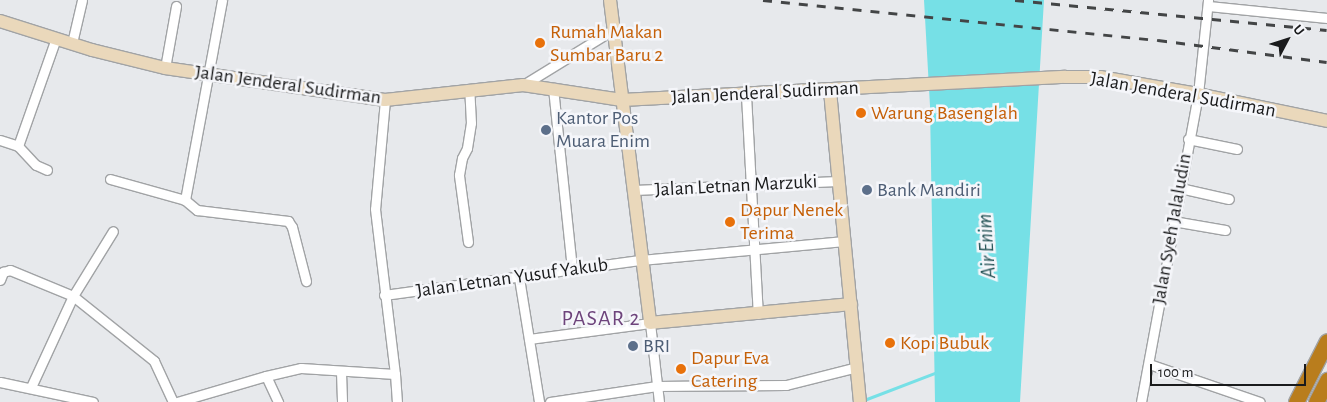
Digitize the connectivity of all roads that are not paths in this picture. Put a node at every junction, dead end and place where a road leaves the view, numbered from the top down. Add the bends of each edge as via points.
1 (82, 0) edge
2 (222, 0) edge
3 (610, 0) edge
4 (1208, 3) edge
5 (176, 6) dead end
6 (1327, 18) edge
7 (0, 20) edge
8 (614, 29) junction
9 (56, 38) junction
10 (72, 43) junction
11 (166, 68) junction
12 (208, 76) junction
13 (523, 85) junction
14 (553, 88) junction
15 (469, 89) junction
16 (830, 91) junction
17 (1198, 94) junction
18 (746, 95) junction
19 (385, 100) junction
20 (622, 100) junction
21 (1327, 121) edge
22 (1188, 139) junction
23 (0, 140) edge
24 (18, 146) junction
25 (1237, 148) dead end
26 (47, 170) dead end
27 (110, 179) dead end
28 (839, 181) junction
29 (751, 185) junction
30 (1180, 188) junction
31 (633, 190) junction
32 (1230, 198) dead end
33 (185, 200) junction
34 (1173, 221) junction
35 (1225, 230) dead end
36 (113, 231) dead end
37 (845, 241) junction
38 (468, 242) dead end
39 (755, 251) junction
40 (640, 260) junction
41 (572, 270) junction
42 (519, 278) junction
43 (0, 280) edge
44 (306, 281) dead end
45 (384, 295) junction
46 (73, 296) junction
47 (850, 304) junction
48 (758, 314) junction
49 (650, 323) junction
50 (529, 339) junction
51 (1327, 341) edge
52 (1149, 364) junction
53 (340, 372) junction
54 (857, 373) junction
55 (395, 374) junction
56 (266, 376) junction
57 (0, 382) edge
58 (1326, 384) edge
59 (657, 386) junction
60 (31, 388) junction
61 (209, 398) edge
62 (75, 400) edge
63 (93, 402) edge
64 (173, 402) edge
65 (177, 402) edge
66 (278, 402) edge
67 (342, 402) edge
68 (397, 402) edge
69 (540, 402) edge
70 (550, 402) edge
71 (659, 402) edge
72 (860, 402) edge
73 (1140, 402) edge
74 (1260, 402) edge
75 (1296, 402) edge
76 (1316, 402) edge

1 - 10 street
2 - 12 street
3 - 8 main road
4 - 6 street
4 - 17 street, Jalan Syeh Jalaludin
5 - 11 street
7 - 9 main road, Jalan Jenderal Sudirman
8 - 13 street
8 - 20 main road
9 - 10 main road, Jalan Jenderal Sudirman
9 - 24 street
10 - 11 main road, Jalan Jenderal Sudirman
11 - 12 main road, Jalan Jenderal Sudirman
12 - 19 main road, Jalan Jenderal Sudirman
12 - 33 street
13 - 14 main road, Jalan Jenderal Sudirman
13 - 15 main road, Jalan Jenderal Sudirman
14 - 20 main road, Jalan Jenderal Sudirman
14 - 41 street
15 - 19 main road, Jalan Jenderal Sudirman
15 - 38 street via 471,123 459,175
16 - 17 main road, Jalan Jenderal Sudirman via 1100,77
16 - 18 main road, Jalan Jenderal Sudirman
16 - 28 main road
17 - 21 main road, Jalan Jenderal Sudirman
17 - 22 street, Jalan Syeh Jalaludin
18 - 20 main road, Jalan Jenderal Sudirman
18 - 29 street
19 - 45 street via 375,209
20 - 31 main road
22 - 25 street
22 - 30 street, Jalan Syeh Jalaludin
23 - 24 street
24 - 26 street via 36,165
27 - 33 street
28 - 29 street, Jalan Letnan Marzuki
28 - 37 main road
29 - 31 street, Jalan Letnan Marzuki
29 - 39 street
30 - 32 street
30 - 34 street, Jalan Syeh Jalaludin
31 - 40 main road
33 - 44 street via 197,210 288,222
34 - 35 street
34 - 52 street, Jalan Syeh Jalaludin
36 - 46 street
37 - 39 street
37 - 47 main road
39 - 40 street
39 - 48 street
40 - 41 street, Jalan Letnan Yusuf Yakub
40 - 49 main road
41 - 42 street, Jalan Letnan Yusuf Yakub
42 - 45 street, Jalan Letnan Yusuf Yakub
42 - 50 street
43 - 46 street via 4,272 10,270
45 - 55 street
46 - 60 street
46 - 64 street via 154,361
47 - 48 main road
47 - 54 main road
48 - 49 main road
49 - 50 street
49 - 59 street
50 - 69 street
51 - 75 highway
52 - 73 street, Jalan Syeh Jalaludin
52 - 74 street
53 - 55 street
53 - 56 street via 301,368
53 - 67 street
54 - 59 street via 786,385
54 - 72 main road
55 - 68 street
56 - 61 street
56 - 66 street
57 - 60 street
58 - 76 highway
59 - 70 street
59 - 71 street
60 - 62 street
61 - 65 street
62 - 63 street

